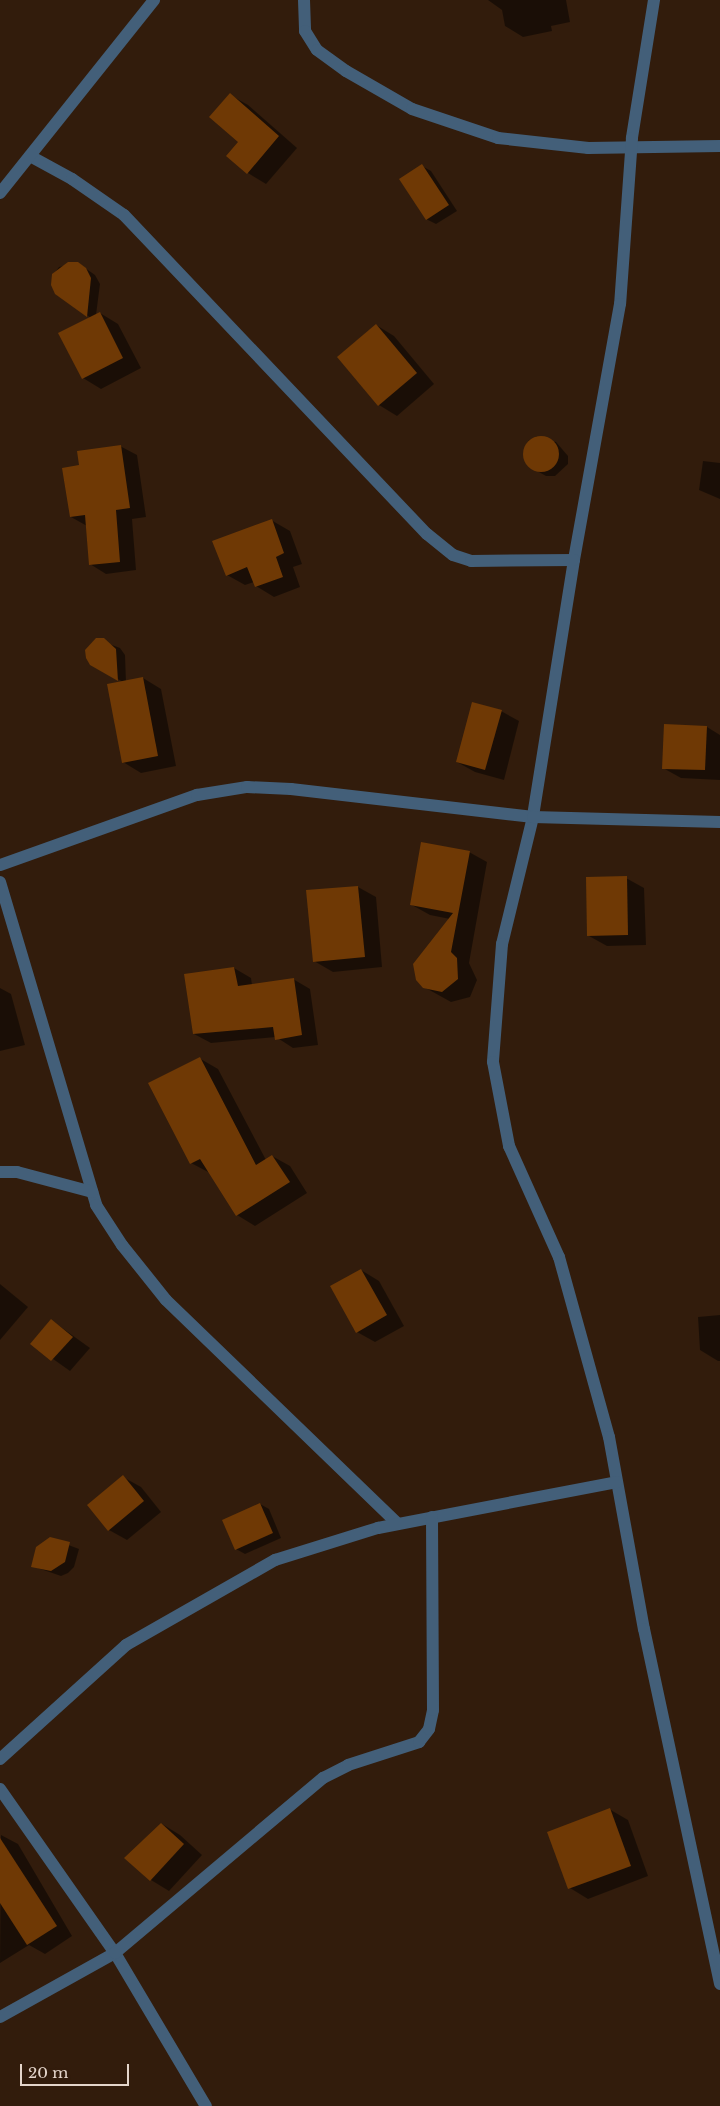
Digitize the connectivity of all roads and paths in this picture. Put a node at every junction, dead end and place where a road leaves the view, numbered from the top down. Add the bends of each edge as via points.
1 (154, 0) edge
2 (304, 0) edge
3 (654, 0) edge
4 (720, 146) edge
5 (631, 149) junction
6 (30, 156) junction
7 (0, 193) edge
8 (574, 560) junction
9 (533, 817) junction
10 (720, 822) edge
11 (0, 865) edge
12 (0, 882) edge
13 (0, 1172) edge
14 (92, 1192) junction
15 (617, 1482) junction
16 (432, 1517) junction
17 (398, 1524) junction
18 (0, 1759) edge
19 (0, 1789) edge
20 (115, 1953) junction
21 (720, 1984) edge
22 (0, 2017) edge
23 (206, 2106) edge

1 - 6 street
2 - 5 street via 305,31 317,50 346,71 412,108 498,138 588,148
3 - 5 street
4 - 5 street
5 - 8 street via 620,304
6 - 7 street
6 - 8 street via 72,179 124,216 427,534 453,556 471,561
8 - 9 street
9 - 10 street
9 - 11 street via 291,788 247,787 197,795
9 - 15 street via 502,944 493,1062 509,1146 560,1257 609,1437
12 - 14 street
13 - 14 street via 17,1172
14 - 17 street via 96,1205 122,1245 166,1300
15 - 16 street
15 - 21 street via 644,1629
16 - 17 street
16 - 20 street via 433,1710 429,1729 419,1742 348,1765 323,1778
17 - 18 street via 275,1560 126,1645
19 - 20 street
20 - 22 street
20 - 23 street

